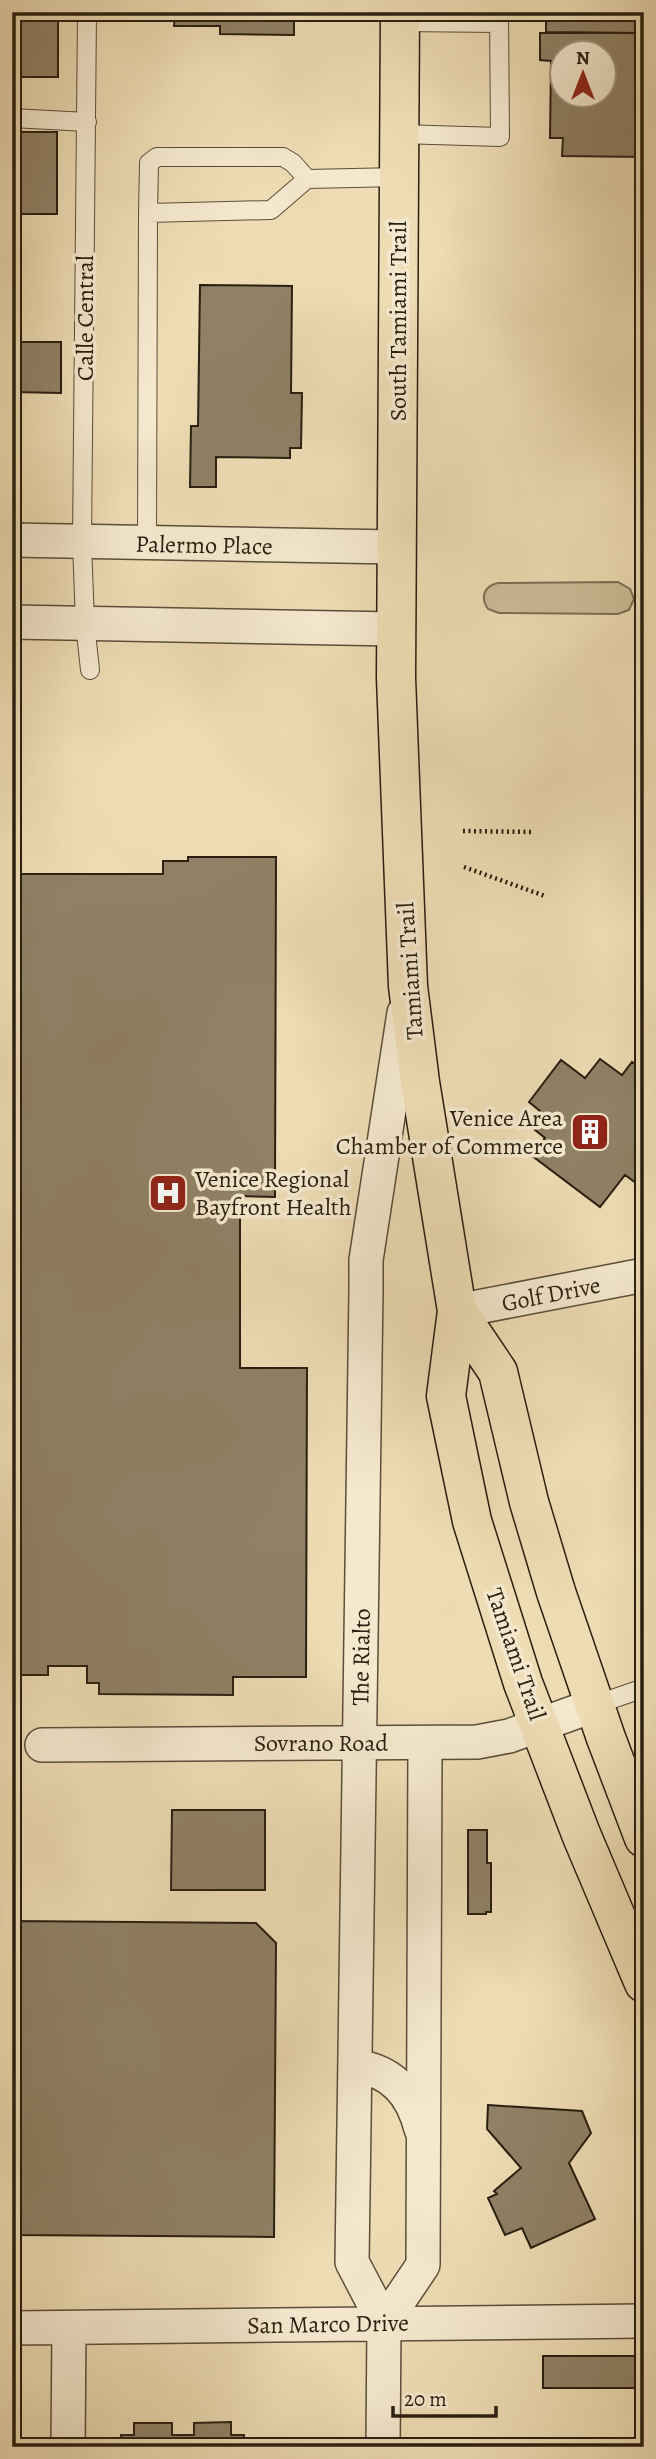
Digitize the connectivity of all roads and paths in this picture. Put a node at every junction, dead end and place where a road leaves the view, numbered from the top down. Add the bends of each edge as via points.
1 (88, 12) edge
2 (400, 17) edge
3 (499, 18) edge
4 (12, 118) edge
5 (87, 122) junction
6 (399, 134) junction
7 (399, 177) junction
8 (307, 179) junction
9 (148, 213) junction
10 (12, 540) edge
11 (82, 543) junction
12 (147, 544) junction
13 (396, 547) junction
14 (12, 622) edge
15 (85, 623) junction
16 (395, 629) junction
17 (90, 670) dead end
18 (463, 831) dead end
19 (533, 832) dead end
20 (464, 866) dead end
21 (545, 896) dead end
22 (408, 986) junction
23 (644, 1275) edge
24 (457, 1311) junction
25 (644, 1688) edge
26 (594, 1705) junction
27 (539, 1724) junction
28 (360, 1742) junction
29 (425, 1743) junction
30 (42, 1745) dead end
31 (644, 1838) edge
32 (644, 1983) edge
33 (355, 2066) junction
34 (424, 2142) junction
35 (644, 2321) edge
36 (384, 2323) junction
37 (12, 2328) edge
38 (69, 2328) junction
39 (68, 2447) edge
40 (383, 2447) edge

1 - 5 lane, Calle Central
2 - 3 lane
2 - 6 main road, South Tamiami Trail
3 - 6 lane via 500,137
4 - 5 lane
5 - 11 lane, Calle Central
6 - 7 main road, South Tamiami Trail
7 - 8 lane
7 - 13 main road, South Tamiami Trail
8 - 9 lane via 271,210
8 - 9 lane via 283,157 157,158 148,167
9 - 12 lane
10 - 11 street, Palermo Place
11 - 12 street, Palermo Place
11 - 15 lane, Calle Central
12 - 13 street, Palermo Place
13 - 16 main road, South Tamiami Trail
14 - 15 street
15 - 16 street
15 - 17 lane, Calle Central
16 - 22 main road, Tamiami Trail
18 - 19 path
20 - 21 path
22 - 24 main road, Tamiami Trail
22 - 28 street, The Rialto via 366,1260
23 - 24 street, Golf Drive
24 - 26 main road, Tamiami Trail via 498,1372 529,1502
24 - 27 main road, Tamiami Trail via 446,1396 472,1521
25 - 26 lane
26 - 27 street, Sovrano Road
26 - 31 main road, Tamiami Trail
27 - 29 street, Sovrano Road via 477,1742
27 - 32 main road, Tamiami Trail
28 - 29 street, Sovrano Road
28 - 30 street, Sovrano Road
28 - 33 street, The Rialto
29 - 34 street
33 - 34 street via 382,2072 395,2081 416,2113
33 - 36 street, The Rialto via 352,2262
34 - 36 street via 423,2265
35 - 36 street, San Marco Drive
36 - 38 street, San Marco Drive
36 - 40 street, The Rialto
37 - 38 street, San Marco Drive
38 - 39 street

